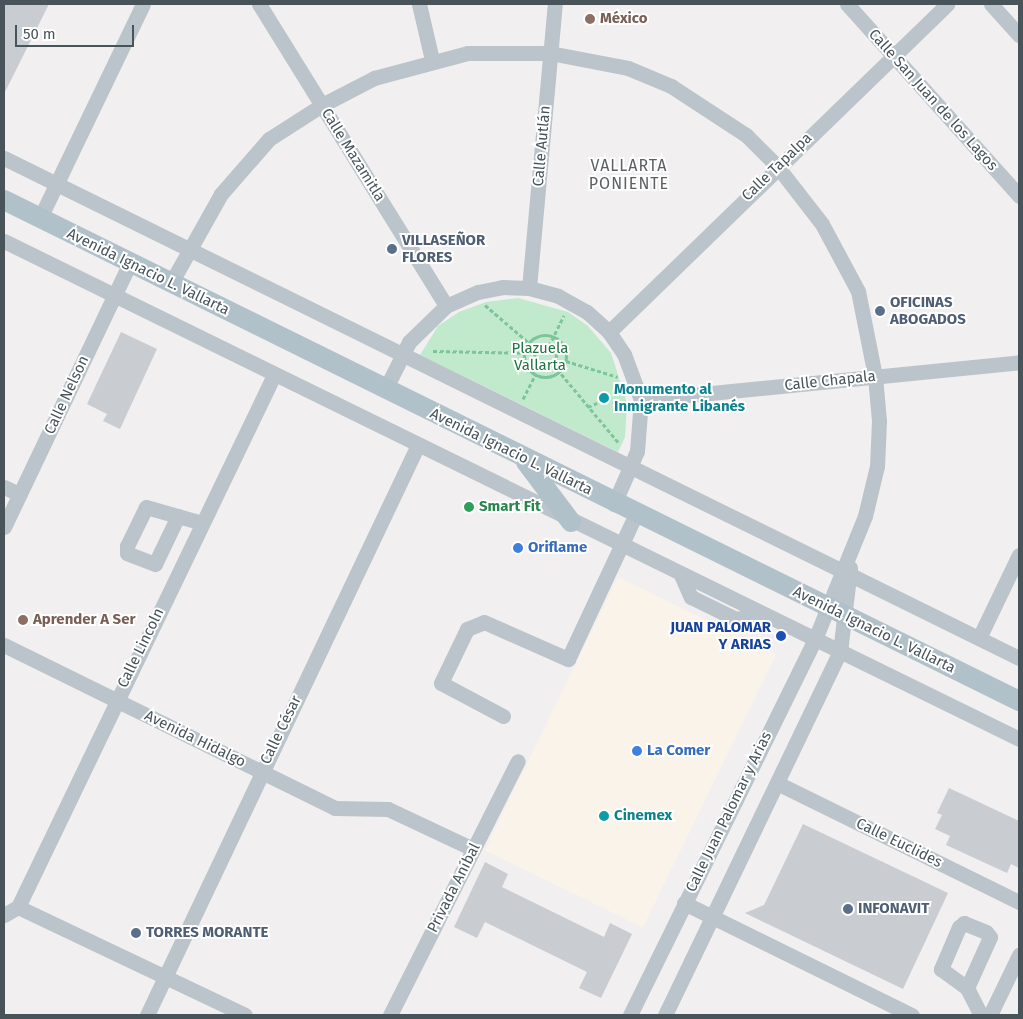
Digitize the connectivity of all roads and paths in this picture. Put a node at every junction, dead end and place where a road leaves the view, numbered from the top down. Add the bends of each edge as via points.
1 (143, 4) edge
2 (259, 4) edge
3 (419, 4) edge
4 (555, 4) edge
5 (847, 4) edge
6 (947, 4) edge
7 (991, 4) edge
8 (1019, 35) edge
9 (550, 53) junction
10 (893, 55) junction
11 (432, 60) junction
12 (322, 105) junction
13 (4, 158) edge
14 (777, 166) junction
15 (56, 184) junction
16 (1019, 196) edge
17 (4, 200) edge
18 (40, 218) junction
19 (4, 241) edge
20 (188, 249) junction
21 (130, 263) junction
22 (171, 283) junction
23 (529, 288) junction
24 (115, 294) junction
25 (485, 298) dead end
26 (446, 306) junction
27 (568, 306) dead end
28 (609, 332) junction
29 (554, 336) junction
30 (528, 342) junction
31 (549, 346) junction
32 (426, 351) dead end
33 (524, 353) junction
34 (401, 354) junction
35 (534, 354) junction
36 (566, 361) junction
37 (1019, 362) edge
38 (553, 364) junction
39 (560, 372) junction
40 (607, 374) junction
41 (274, 375) junction
42 (535, 375) junction
43 (875, 376) junction
44 (621, 378) dead end
45 (608, 381) dead end
46 (385, 390) junction
47 (513, 398) dead end
48 (522, 402) junction
49 (597, 403) dead end
50 (635, 404) junction
51 (531, 406) dead end
52 (588, 407) junction
53 (609, 444) dead end
54 (418, 447) junction
55 (524, 459) junction
56 (632, 467) junction
57 (4, 487) edge
58 (20, 494) junction
59 (614, 504) junction
60 (636, 514) junction
61 (178, 516) dead end
62 (571, 522) junction
63 (202, 523) junction
64 (4, 527) edge
65 (622, 546) junction
66 (1019, 555) edge
67 (846, 573) junction
68 (827, 608) junction
69 (846, 617) junction
70 (979, 638) junction
71 (815, 639) junction
72 (4, 645) edge
73 (840, 652) junction
74 (1019, 658) edge
75 (116, 700) junction
76 (1019, 701) edge
77 (503, 716) dead end
78 (1019, 740) edge
79 (518, 761) dead end
80 (261, 771) junction
81 (779, 784) junction
82 (473, 849) junction
83 (1019, 902) edge
84 (684, 904) junction
85 (18, 907) junction
86 (4, 915) edge
87 (713, 918) junction
88 (1019, 955) edge
89 (165, 976) junction
90 (967, 988) dead end
91 (147, 1015) edge
92 (245, 1015) edge
93 (390, 1015) edge
94 (630, 1015) edge
95 (665, 1015) edge
96 (912, 1015) edge
97 (981, 1015) edge
98 (990, 1015) edge

1 - 15 street
2 - 12 street, Calle Mazamitla
3 - 11 street
4 - 9 street, Calle Autlán
5 - 10 street, Calle San Juan de los Lagos
6 - 10 street, Calle Tapalpa
7 - 8 street
9 - 11 street via 468,53
9 - 14 street via 628,68 671,86 746,135
9 - 23 street, Calle Autlán
10 - 14 street, Calle Tapalpa
10 - 16 street, Calle San Juan de los Lagos
11 - 12 street via 374,78
12 - 20 street via 269,139 245,164
12 - 26 street, Calle Mazamitla
13 - 15 street
14 - 28 street, Calle Tapalpa
14 - 43 street via 822,224 858,291
15 - 18 street
15 - 20 street
17 - 18 main road, Avenida Ignacio L. Vallarta
18 - 21 main road, Avenida Ignacio L. Vallarta
19 - 24 street
20 - 22 street
20 - 34 street
21 - 22 main road, Avenida Ignacio L. Vallarta
21 - 24 street, Calle Nelson
22 - 46 main road, Avenida Ignacio L. Vallarta
23 - 26 street via 478,292
23 - 28 street via 558,296 587,312
24 - 41 street
24 - 58 street, Calle Nelson
25 - 30 path via 479,300
26 - 34 street via 418,331
27 - 29 path
28 - 50 street via 624,354
29 - 30 path via 540,335
29 - 31 path
29 - 36 path via 564,347
30 - 33 path
31 - 35 path via 538,348
31 - 38 path via 556,354
32 - 33 path
33 - 35 path
33 - 42 path via 527,368
34 - 46 street
34 - 56 street
35 - 38 path via 540,366
36 - 39 path
36 - 40 path
37 - 43 street, Calle Chapala
38 - 39 path
39 - 42 path via 548,378
39 - 52 path
40 - 44 path
40 - 45 path
41 - 54 street
41 - 63 street, Calle Lincoln
42 - 48 path
43 - 50 street, Calle Chapala
43 - 67 street via 879,421 877,466
46 - 55 main road, Avenida Ignacio L. Vallarta
47 - 48 path
48 - 51 path
49 - 52 path
50 - 56 street via 641,430
52 - 53 path via 619,447
54 - 62 street
54 - 80 street, Calle César
55 - 59 main road, Avenida Ignacio L. Vallarta
55 - 62 main road
56 - 59 street
56 - 67 street
57 - 58 street
58 - 64 street, Calle Nelson
59 - 60 main road, Avenida Ignacio L. Vallarta
60 - 65 street
60 - 68 main road, Avenida Ignacio L. Vallarta
61 - 63 street
62 - 65 street
63 - 75 street, Calle Lincoln
65 - 71 street
65 - 77 street via 568,659 484,622 468,629 441,683
66 - 70 street
67 - 68 street, Calle Juan Palomar y Arias
67 - 69 street
67 - 70 street
68 - 69 main road, Avenida Ignacio L. Vallarta
68 - 71 street, Calle Juan Palomar y Arias
69 - 73 street
69 - 76 main road, Avenida Ignacio L. Vallarta
70 - 74 street
71 - 73 street
71 - 84 street, Calle Juan Palomar y Arias
72 - 75 street, Avenida Hidalgo
73 - 78 street
73 - 81 street
75 - 80 street, Avenida Hidalgo
75 - 85 street, Calle Lincoln
79 - 82 street, Privada Aníbal
80 - 82 street, Avenida Hidalgo via 335,808 388,808
80 - 89 street, Calle César
81 - 83 street, Calle Euclides
81 - 87 street
82 - 93 street, Privada Aníbal
84 - 87 street
84 - 94 street, Calle Juan Palomar y Arias
85 - 86 street
85 - 89 street
87 - 95 street
87 - 96 street
88 - 98 street
89 - 91 street, Calle César
89 - 92 street
90 - 97 street

